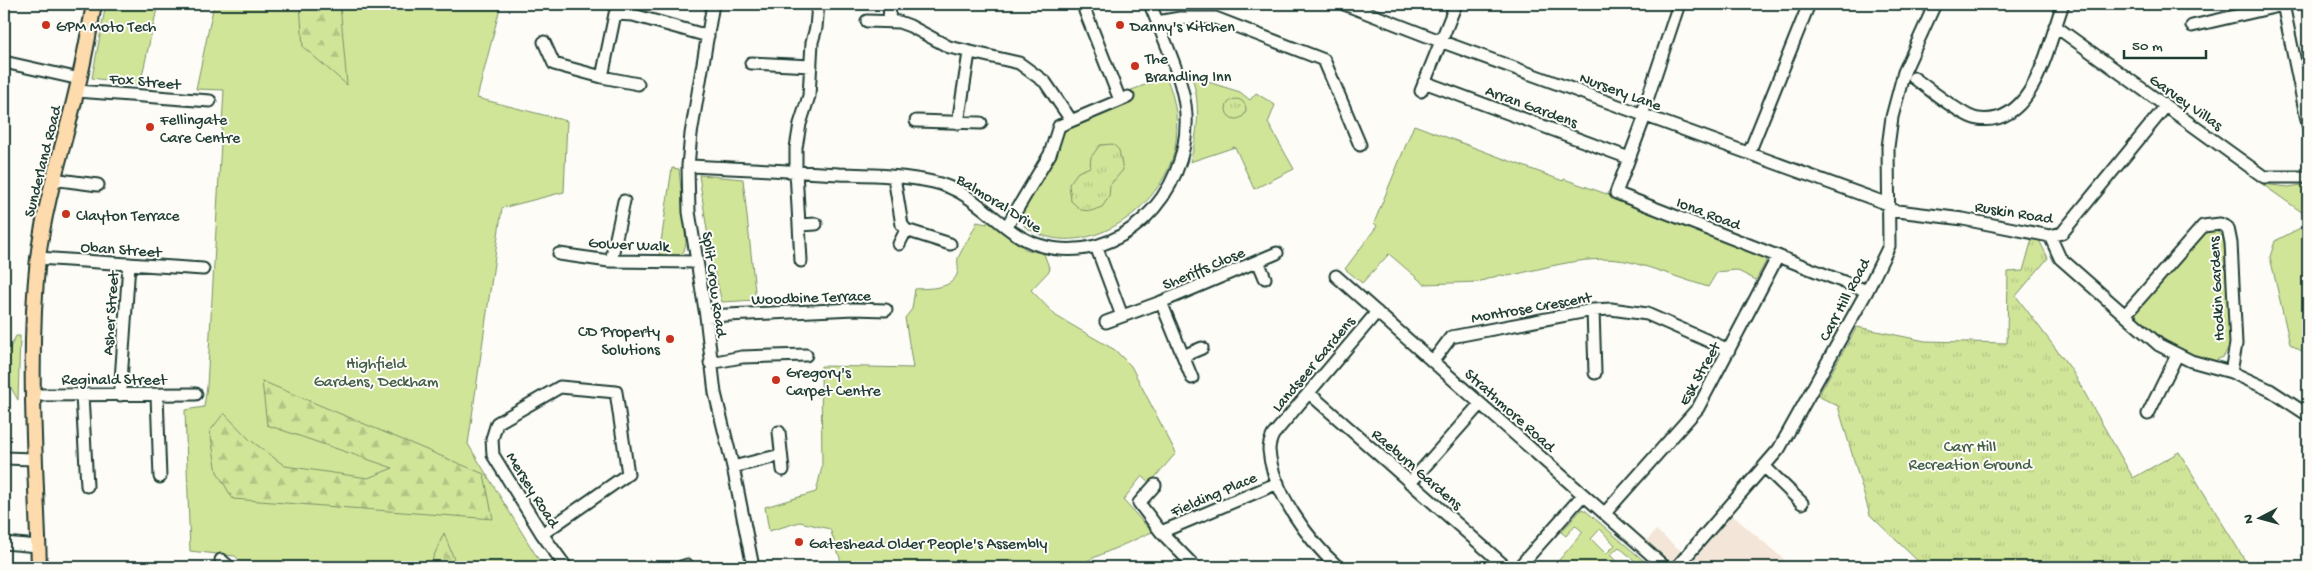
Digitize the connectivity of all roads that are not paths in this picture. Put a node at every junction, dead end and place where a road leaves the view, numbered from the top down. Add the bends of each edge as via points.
1 (94, 4) edge
2 (713, 4) edge
3 (818, 4) edge
4 (890, 4) edge
5 (1150, 4) edge
6 (1344, 4) edge
7 (1456, 4) edge
8 (1680, 4) edge
9 (1809, 4) edge
10 (1935, 4) edge
11 (2063, 4) edge
12 (2283, 4) edge
13 (612, 9) edge
14 (1085, 11) dead end
15 (867, 21) dead end
16 (889, 21) junction
17 (1157, 22) junction
18 (2055, 26) junction
19 (2192, 26) dead end
20 (708, 36) junction
21 (1440, 41) junction
22 (544, 42) dead end
23 (969, 53) junction
24 (4, 62) edge
25 (750, 63) dead end
26 (811, 66) junction
27 (602, 76) junction
28 (1914, 78) dead end
29 (638, 84) dead end
30 (78, 85) junction
31 (210, 101) dead end
32 (2166, 106) junction
33 (1644, 115) junction
34 (1071, 120) junction
35 (916, 121) dead end
36 (2308, 122) edge
37 (958, 123) junction
38 (980, 123) dead end
39 (1360, 145) dead end
40 (1749, 154) junction
41 (1629, 158) junction
42 (688, 166) junction
43 (796, 171) junction
44 (2308, 176) edge
45 (894, 177) junction
46 (52, 179) junction
47 (98, 186) dead end
48 (624, 201) dead end
49 (1888, 207) junction
50 (816, 224) dead end
51 (799, 225) junction
52 (1006, 226) junction
53 (906, 230) junction
54 (2050, 236) junction
55 (899, 244) dead end
56 (950, 244) dead end
57 (1096, 246) junction
58 (1277, 253) dead end
59 (559, 254) dead end
60 (1778, 256) junction
61 (38, 258) junction
62 (611, 261) junction
63 (801, 261) dead end
64 (1258, 261) junction
65 (697, 262) junction
66 (129, 264) junction
67 (203, 269) dead end
68 (1336, 276) dead end
69 (1265, 278) dead end
70 (1867, 291) junction
71 (1160, 302) junction
72 (886, 310) dead end
73 (1593, 310) junction
74 (1377, 312) junction
75 (2124, 315) junction
76 (706, 316) junction
77 (1122, 316) junction
78 (1106, 322) dead end
79 (1202, 348) dead end
80 (1729, 350) junction
81 (806, 355) dead end
82 (2177, 355) junction
83 (1183, 356) junction
84 (1433, 361) junction
85 (710, 363) junction
86 (2231, 372) junction
87 (1595, 373) dead end
88 (1192, 378) dead end
89 (1309, 393) junction
90 (157, 394) junction
91 (196, 394) dead end
92 (32, 395) junction
93 (82, 395) junction
94 (120, 395) junction
95 (1480, 404) junction
96 (2148, 414) dead end
97 (2308, 415) edge
98 (779, 432) dead end
99 (781, 456) junction
100 (4, 458) edge
101 (34, 458) junction
102 (733, 467) junction
103 (1765, 468) junction
104 (782, 470) dead end
105 (160, 477) dead end
106 (1278, 483) junction
107 (1410, 483) junction
108 (1155, 485) dead end
109 (87, 486) dead end
110 (1583, 495) junction
111 (1802, 503) dead end
112 (1605, 514) junction
113 (1162, 532) junction
114 (542, 534) junction
115 (4, 543) edge
116 (38, 546) junction
117 (39, 567) edge
118 (566, 567) edge
119 (753, 567) edge
120 (1195, 567) edge
121 (1338, 567) edge
122 (1506, 567) edge
123 (1519, 567) edge
124 (1665, 567) edge
125 (1677, 567) edge

1 - 30 main road, Sunderland Road
2 - 20 street, Split Crow Road
3 - 26 street
4 - 16 street
5 - 17 street, Balmoral Drive
6 - 21 street, Nursery Lane
7 - 21 street
8 - 33 street, Iona Road
9 - 40 street
10 - 49 street, Carr Hill Road via 1904,72 1892,117 1888,147
11 - 18 street
12 - 19 street
12 - 36 street
13 - 20 street
13 - 27 street
14 - 34 street via 1124,99
15 - 16 street
16 - 23 street via 910,26 938,42
17 - 39 street via 1215,18 1324,60
17 - 57 street, Balmoral Drive via 1183,94 1186,140 1180,164 1161,202 1148,216 1123,234
18 - 28 street via 2033,89 2008,114 1977,119
18 - 32 street, Garvey Villas
20 - 42 street, Split Crow Road via 690,134
21 - 33 street, Nursery Lane
21 - 41 street, Arran Gardens via 1422,86
22 - 27 street via 554,64
23 - 34 street via 1007,59 1028,68 1044,82
23 - 37 street
24 - 30 street, Fox Street
25 - 26 street
26 - 43 street via 808,104 797,136
27 - 29 street
30 - 31 street, Fox Street
30 - 46 main road, Sunderland Road
32 - 44 street, Garvey Villas via 2264,177
32 - 54 street, Ruskin Road via 2062,233
33 - 40 street, Nursery Lane
33 - 41 street, Iona Road
34 - 52 street via 1056,131 1050,154
35 - 37 street
37 - 38 street
40 - 49 street, Nursery Lane
41 - 60 street, Iona Road via 1616,194
42 - 43 street, Balmoral Drive
42 - 65 street, Split Crow Road via 689,212
43 - 45 street, Balmoral Drive
43 - 51 street
45 - 52 street, Balmoral Drive via 935,182 962,193
45 - 53 street via 900,219
46 - 47 street
46 - 61 main road, Sunderland Road
48 - 62 street
49 - 54 street, Ruskin Road
49 - 70 street, Carr Hill Road via 1889,246
50 - 51 street
51 - 63 street
52 - 57 street, Balmoral Drive via 1019,237 1057,250
53 - 55 street
53 - 56 street
54 - 75 street, Hodkin Gardens via 2060,258
57 - 77 street
58 - 64 street, Sheriffs Close
59 - 62 street, Gower Walk
60 - 70 street, Iona Road
60 - 80 street, Esk Street
61 - 66 street, Oban Street
61 - 92 main road, Sunderland Road
62 - 65 street, Gower Walk
64 - 69 street, Sheriffs Close
64 - 71 street, Sheriffs Close
65 - 76 street, Split Crow Road
66 - 67 street, Oban Street
66 - 94 street, Asher Street
68 - 74 street, Strathmore Road
70 - 103 street, Carr Hill Road via 1779,450
71 - 77 street, Sheriffs Close
71 - 83 street, Sheriffs Close
72 - 76 street, Woodbine Terrace
73 - 80 street, Montrose Crescent via 1647,314
73 - 84 street, Montrose Crescent via 1451,337
73 - 87 street
74 - 84 street, Strathmore Road
74 - 89 street, Landseer Gardens
75 - 82 street, Hodkin Gardens via 2159,345
75 - 86 street, Hodkin Gardens via 2203,226 2220,224 2228,228 2236,344
76 - 85 street, Split Crow Road
77 - 78 street, Sheriffs Close
79 - 83 street
80 - 112 street, Esk Street via 1698,408
81 - 85 street via 742,357
82 - 86 street, Hodkin Gardens
82 - 96 street
83 - 88 street, Sheriffs Close
84 - 95 street, Strathmore Road
85 - 102 street, Split Crow Road
86 - 97 street, Hodkin Gardens via 2270,390
89 - 106 street, Landseer Gardens via 1273,435 1269,449
89 - 107 street, Raeburn Gardens
90 - 91 street, Reginald Street
90 - 94 street, Reginald Street
90 - 105 street
92 - 93 street, Reginald Street
92 - 101 main road, Sunderland Road
93 - 94 street, Reginald Street
93 - 109 street
95 - 107 street
95 - 110 street, Strathmore Road
98 - 99 street
99 - 102 street
99 - 104 street
100 - 101 street
101 - 116 main road, Sunderland Road
102 - 119 street, Split Crow Road
103 - 111 street
103 - 125 street, Carr Hill Road
106 - 113 street, Fielding Place
106 - 121 street via 1309,538
107 - 122 street, Raeburn Gardens
108 - 113 street via 1138,503
110 - 112 street, Strathmore Road
110 - 123 street
112 - 124 street, Strathmore Road
113 - 120 street
114 - 114 street, Mersey Road via 628,474 616,392 560,387 496,423 493,454
114 - 118 street, Mersey Road
115 - 116 street
116 - 117 main road, Sunderland Road

